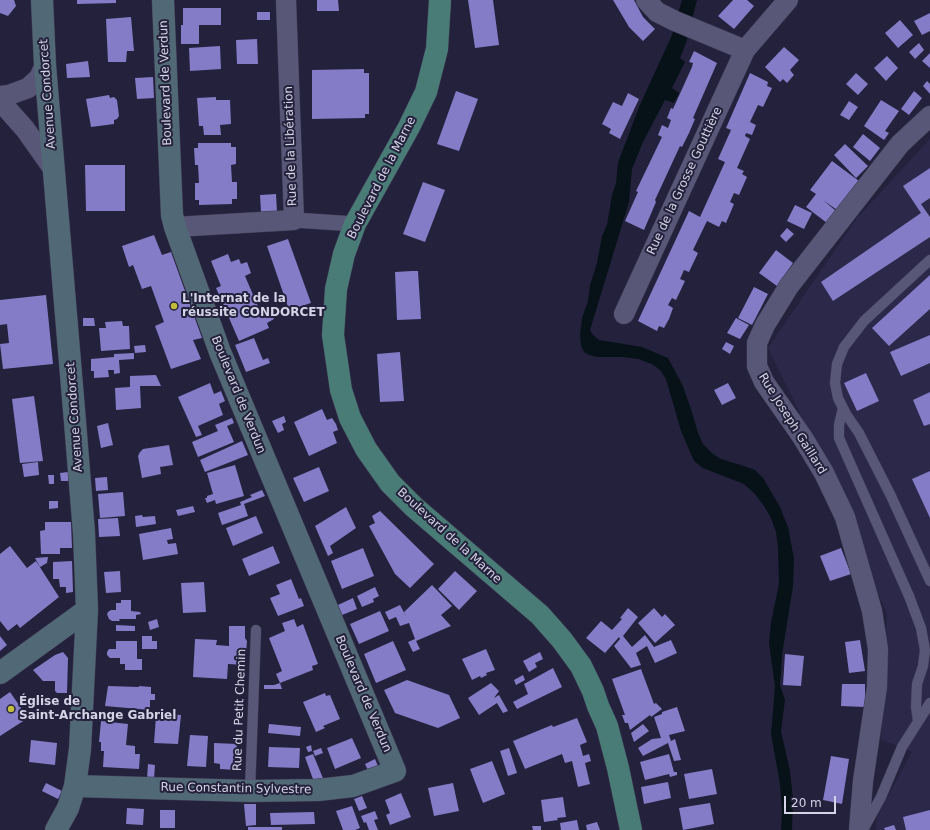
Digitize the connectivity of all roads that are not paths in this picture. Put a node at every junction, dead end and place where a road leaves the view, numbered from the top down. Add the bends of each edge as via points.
1 (42, 0) edge
2 (163, 0) edge
3 (286, 0) edge
4 (440, 0) edge
5 (646, 0) edge
6 (788, 0) edge
7 (746, 50) junction
8 (45, 64) junction
9 (0, 96) edge
10 (0, 101) edge
11 (930, 116) edge
12 (54, 170) junction
13 (294, 220) junction
14 (355, 224) junction
15 (175, 227) junction
16 (930, 260) edge
17 (624, 314) dead end
18 (843, 408) junction
19 (930, 581) edge
20 (87, 610) junction
21 (256, 630) dead end
22 (0, 673) edge
23 (930, 703) edge
24 (918, 721) junction
25 (395, 771) joint
26 (75, 786) junction
27 (250, 791) junction
28 (56, 830) edge
29 (631, 830) edge
30 (859, 830) edge
31 (862, 830) edge

1 - 8 main road, Avenue Condorcet
2 - 15 main road, Boulevard de Verdun via 172,215
3 - 13 street, Rue de la Libération
4 - 14 main road, Boulevard de la Marne via 437,50 426,92
5 - 7 street via 657,12
6 - 7 street, Rue de la Grosse Gouttière
7 - 17 street, Rue de la Grosse Gouttière
8 - 9 street via 39,78 28,88
8 - 12 main road, Avenue Condorcet
10 - 12 street via 25,129
11 - 30 street, Rue Joseph Gaillard via 900,144 788,286 757,343 757,366 764,382 824,473 845,517 872,611 878,649 877,687 863,781
12 - 20 main road, Avenue Condorcet via 84,533
13 - 14 street
13 - 15 street, Rue de la Libération
14 - 29 main road, Boulevard de la Marne via 344,254 336,289 333,335 340,390 350,418 366,449 390,483 414,507 540,615 581,666 607,726
15 - 25 main road, Boulevard de Verdun via 220,352
16 - 18 lane via 864,321 844,347 837,364 835,383
18 - 19 lane via 859,433 891,496
18 - 24 lane via 838,425 839,438 921,628 925,650 917,684
20 - 22 main road
20 - 26 main road, Avenue Condorcet via 80,749
21 - 27 lane, Rue du Petit Chemin
23 - 24 lane
24 - 31 lane via 902,747 881,797
25 - 27 main road, Rue Constantin Sylvestre via 353,786 318,790
26 - 27 main road, Rue Constantin Sylvestre
26 - 28 main road, Avenue Condorcet via 68,808

